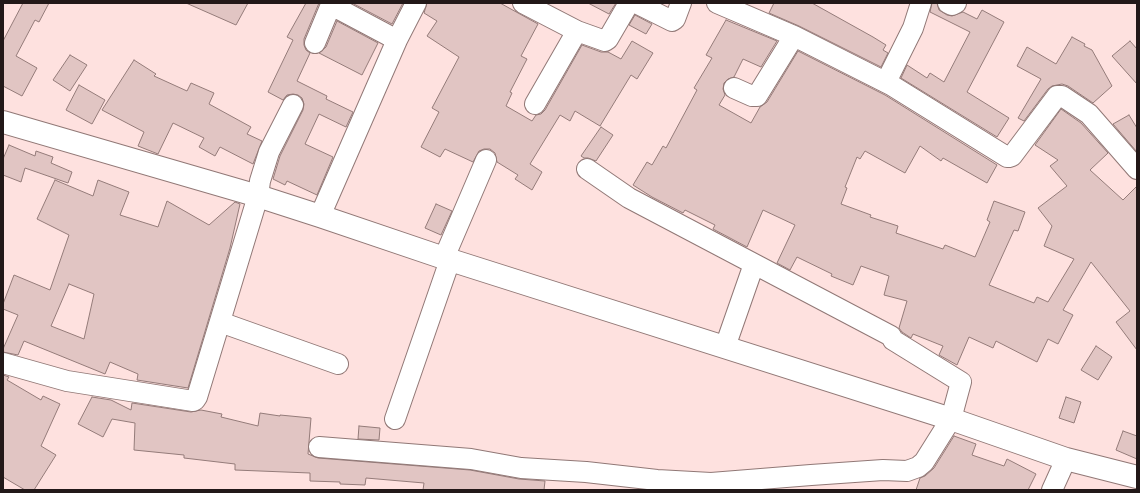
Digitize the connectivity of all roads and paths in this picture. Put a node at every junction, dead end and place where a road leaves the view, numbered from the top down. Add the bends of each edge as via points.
1 (416, 3) edge
2 (523, 3) edge
3 (629, 3) edge
4 (636, 3) edge
5 (681, 3) edge
6 (717, 3) edge
7 (921, 3) edge
8 (948, 3) edge
9 (956, 3) edge
10 (576, 31) junction
11 (794, 36) junction
12 (397, 40) junction
13 (315, 43) dead end
14 (886, 82) junction
15 (734, 88) dead end
16 (535, 104) dead end
17 (294, 105) dead end
18 (3, 122) edge
19 (486, 160) dead end
20 (587, 169) dead end
21 (1137, 169) edge
22 (258, 196) junction
23 (320, 216) junction
24 (447, 259) junction
25 (754, 264) junction
26 (220, 322) junction
27 (725, 347) junction
28 (3, 363) edge
29 (338, 364) dead end
30 (395, 419) dead end
31 (951, 419) junction
32 (319, 447) dead end
33 (1066, 459) junction
34 (1137, 477) edge
35 (1052, 490) edge

1 - 12 street
2 - 10 street
3 - 10 street via 607,41
4 - 5 street via 672,21
6 - 11 street
7 - 14 street via 913,28
8 - 9 street
10 - 16 street
11 - 14 street
11 - 15 street via 757,96
12 - 13 street via 332,6
12 - 23 street
14 - 21 street via 1009,157 1056,96 1062,96 1089,114
17 - 22 street via 269,152
18 - 22 street
19 - 24 street
20 - 25 street via 629,198
22 - 23 street
22 - 26 street
23 - 24 street
24 - 27 street
24 - 30 street
25 - 27 street
25 - 31 street via 891,336 961,382
26 - 28 street via 197,397 193,401 67,381
26 - 29 street
27 - 31 street
31 - 32 street via 924,462 907,471 883,470 711,483 521,468 471,460
31 - 33 street
33 - 34 street
33 - 35 street

